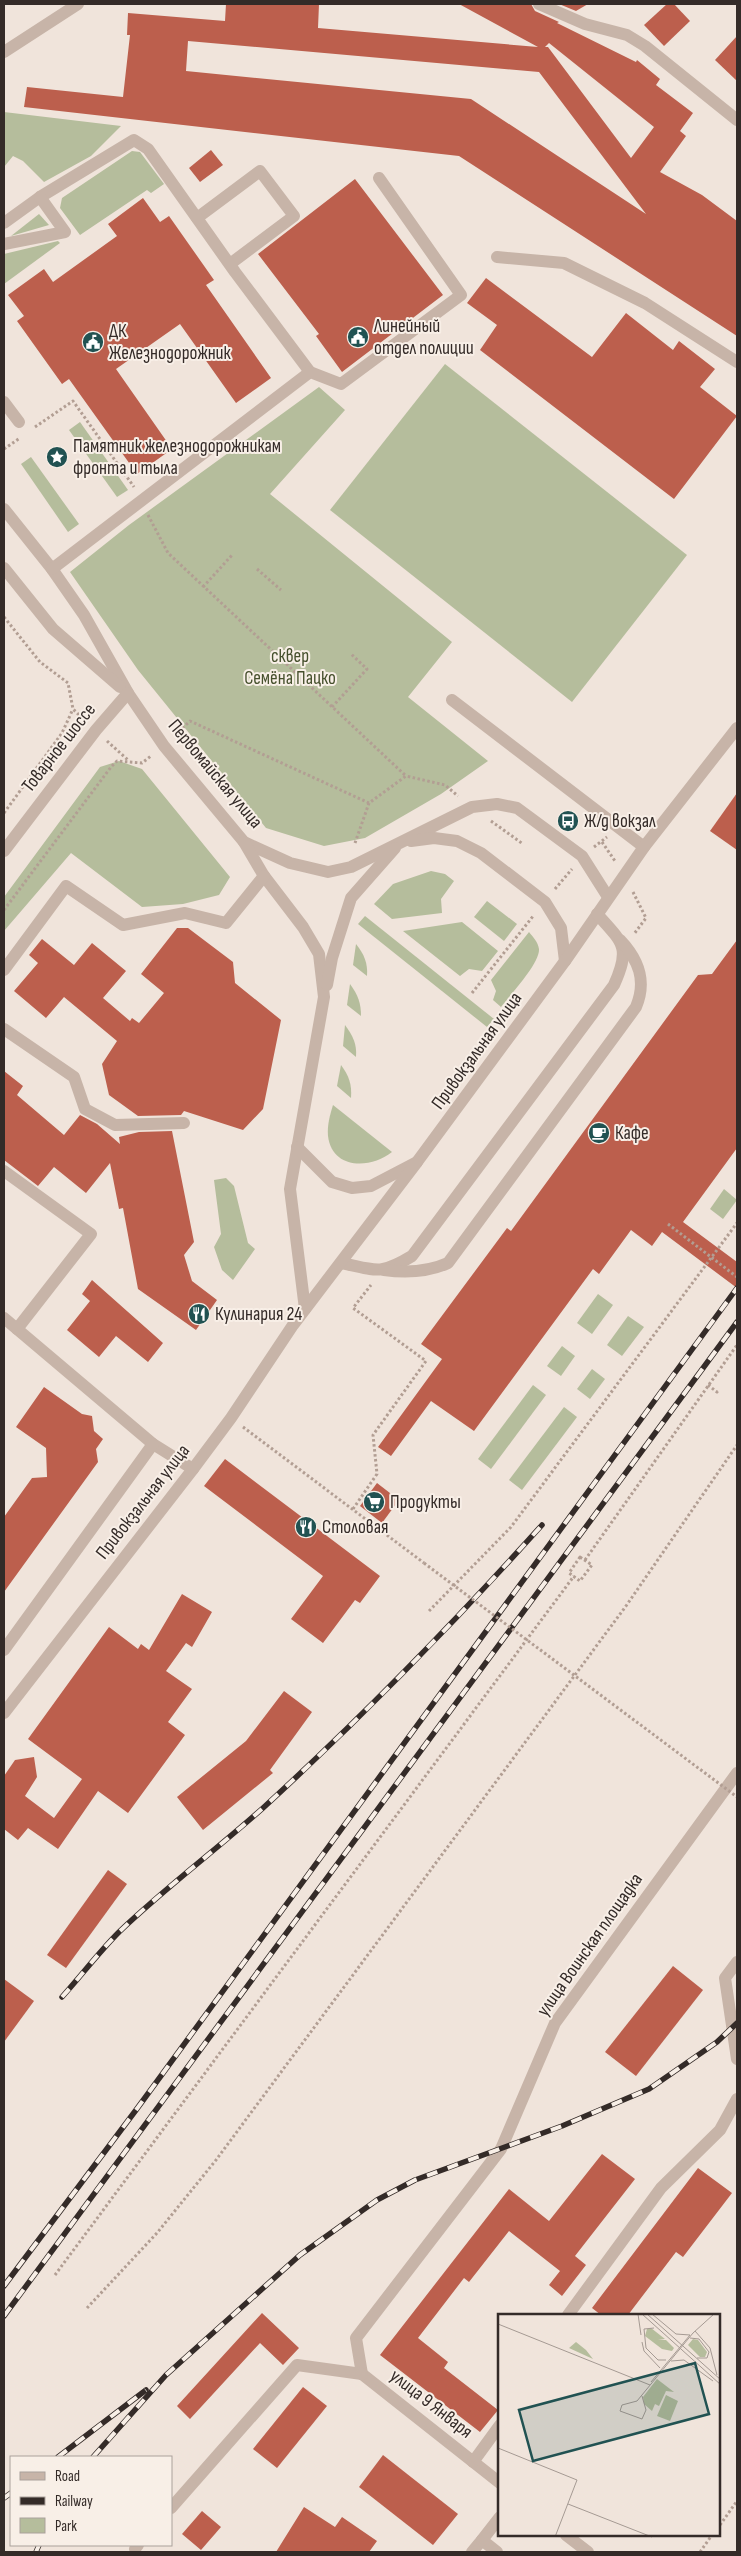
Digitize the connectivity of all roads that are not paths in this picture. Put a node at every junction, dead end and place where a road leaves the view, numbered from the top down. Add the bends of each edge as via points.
1 (78, 4) edge
2 (539, 4) edge
3 (4, 52) edge
4 (737, 120) edge
5 (380, 178) dead end
6 (40, 197) junction
7 (197, 218) junction
8 (4, 224) edge
9 (4, 244) edge
10 (497, 258) dead end
11 (230, 264) junction
12 (737, 362) edge
13 (310, 372) junction
14 (4, 402) edge
15 (19, 422) dead end
16 (4, 509) edge
17 (4, 568) edge
18 (52, 569) junction
19 (128, 693) junction
20 (452, 700) dead end
21 (737, 728) edge
22 (244, 842) junction
23 (400, 843) junction
24 (644, 847) junction
25 (4, 851) edge
26 (264, 876) junction
27 (608, 897) junction
28 (597, 914) junction
29 (620, 940) junction
30 (565, 961) junction
31 (4, 970) edge
32 (324, 997) junction
33 (4, 1029) edge
34 (184, 1123) dead end
35 (297, 1147) junction
36 (417, 1162) junction
37 (4, 1171) edge
38 (341, 1263) junction
39 (382, 1270) junction
40 (305, 1309) junction
41 (4, 1318) edge
42 (17, 1329) junction
43 (153, 1444) junction
44 (192, 1469) junction
45 (4, 1650) edge
46 (4, 1713) edge
47 (737, 1773) edge
48 (737, 1962) edge
49 (737, 2059) edge
50 (737, 2099) edge
51 (569, 2314) edge
52 (362, 2374) junction
53 (498, 2428) edge
54 (473, 2462) junction
55 (498, 2481) edge
56 (172, 2507) edge
57 (498, 2520) edge
58 (567, 2536) edge
59 (482, 2540) junction
60 (472, 2552) edge
61 (497, 2552) edge
62 (588, 2552) edge

1 - 3 street
2 - 4 street via 585,24 627,35
5 - 13 street via 461,295 341,384
6 - 7 street via 134,140 148,148
6 - 8 street
6 - 9 street via 65,232
7 - 11 street
7 - 11 street via 260,171 294,216
10 - 12 street via 564,263 645,303
11 - 13 street
13 - 18 street
14 - 15 street
16 - 18 street, Первомайская улица
17 - 19 street, Первомайская улица via 54,629
18 - 19 street, Первомайская улица via 84,615
19 - 22 street, Первомайская улица via 164,746
19 - 25 street, Товарное шоссе
20 - 24 street
21 - 24 street
22 - 23 street, Первомайская улица via 290,863 328,872 350,867
22 - 26 street
23 - 27 street, Первомайская улица via 472,807 498,804 517,808 582,856
23 - 30 street via 434,838 457,840 481,852 545,902 561,928
23 - 32 street via 351,898 332,958
24 - 27 street
26 - 31 street via 226,923 185,913 123,925 66,886
26 - 32 street via 304,927 320,954
27 - 28 street, Привокзальная улица
28 - 29 street
28 - 30 street, Привокзальная улица
29 - 39 street via 624,962 614,985 412,1256
29 - 39 street via 633,954 642,975 641,995 636,1007 448,1263 438,1268 405,1272
30 - 36 street, Привокзальная улица
32 - 35 street
33 - 34 street via 74,1077 85,1109 116,1125
35 - 36 street, Привокзальная улица via 332,1182 352,1188 371,1186
35 - 40 street via 290,1189
36 - 38 street, Привокзальная улица
37 - 42 street via 91,1234
38 - 39 street
38 - 40 street, Привокзальная улица
40 - 44 street, Привокзальная улица
41 - 42 street
42 - 43 street
43 - 44 street
43 - 45 street
44 - 46 street, Привокзальная улица
47 - 52 street, улица Воинская площадка via 555,2023 501,2149 356,2338
48 - 49 street via 725,1978
50 - 51 street via 720,2130 661,2188
52 - 54 street, улица 9 Января
52 - 56 street via 298,2365
53 - 54 street
54 - 55 street, улица 9 Января
57 - 59 street
58 - 62 street
59 - 60 street
59 - 61 street

